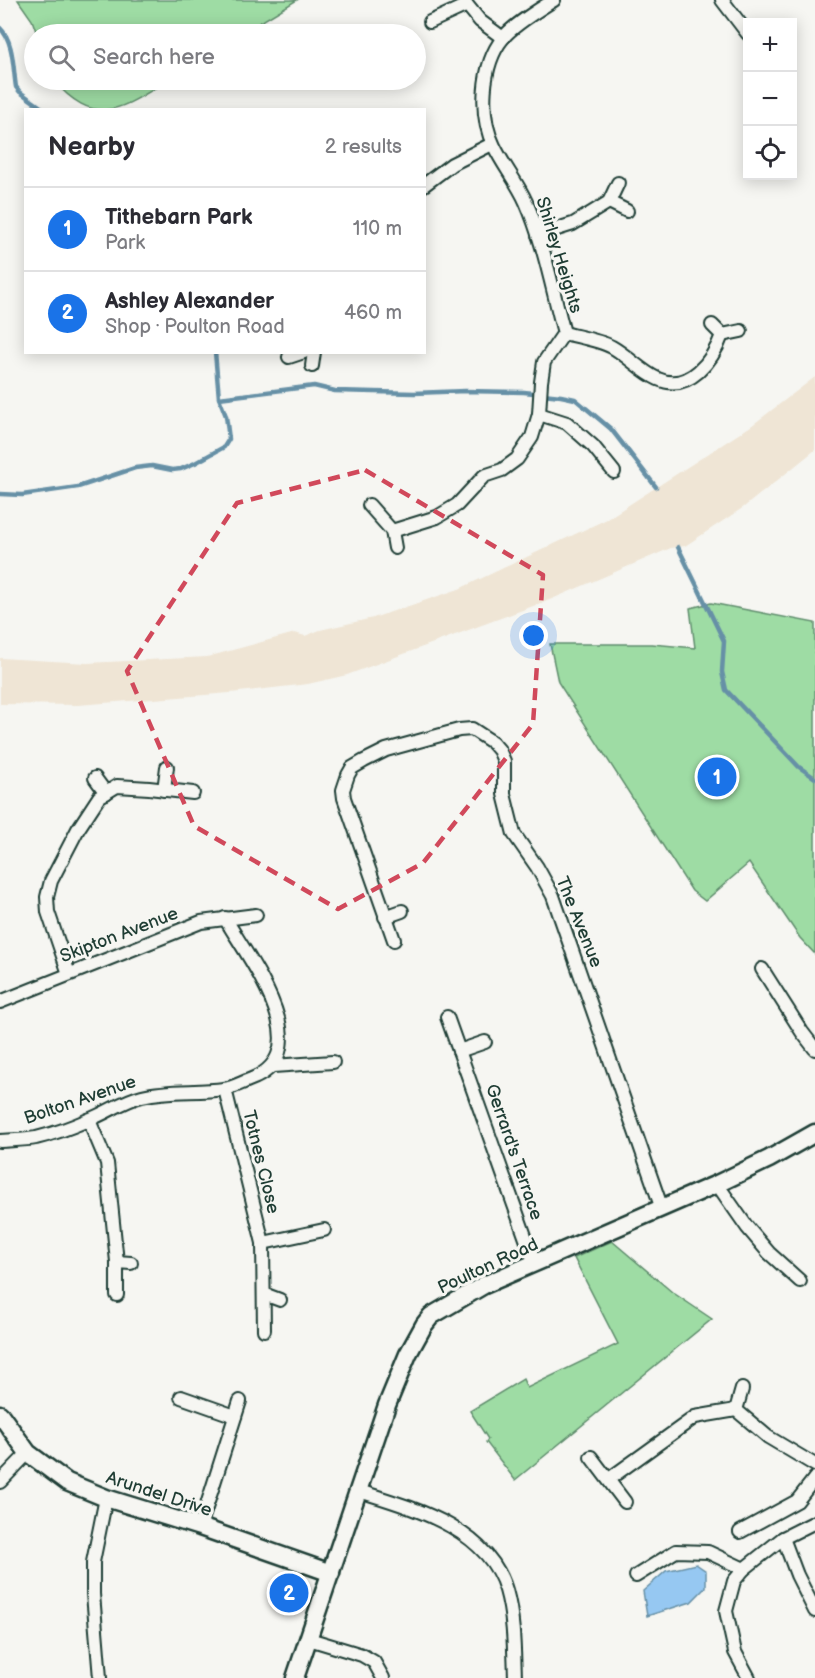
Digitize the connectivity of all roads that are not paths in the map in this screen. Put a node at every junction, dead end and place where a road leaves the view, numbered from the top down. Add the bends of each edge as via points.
1 (554, 0) edge
2 (722, 0) edge
3 (430, 21) dead end
4 (743, 29) edge
5 (503, 38) junction
6 (492, 144) junction
7 (618, 183) dead end
8 (426, 184) edge
9 (609, 202) junction
10 (627, 211) dead end
11 (538, 235) junction
12 (712, 326) dead end
13 (741, 331) dead end
14 (564, 333) junction
15 (722, 335) junction
16 (298, 354) edge
17 (314, 354) edge
18 (289, 357) dead end
19 (312, 366) dead end
20 (540, 410) junction
21 (614, 472) dead end
22 (369, 505) dead end
23 (392, 531) junction
24 (395, 548) dead end
25 (167, 767) dead end
26 (95, 778) dead end
27 (164, 790) junction
28 (106, 793) junction
29 (193, 793) dead end
30 (402, 911) dead end
31 (256, 915) dead end
32 (386, 917) junction
33 (225, 918) junction
34 (394, 940) dead end
35 (762, 969) dead end
36 (69, 974) junction
37 (0, 1002) edge
38 (447, 1017) dead end
39 (485, 1041) dead end
40 (815, 1049) edge
41 (459, 1051) junction
42 (333, 1062) dead end
43 (273, 1066) junction
44 (225, 1089) junction
45 (89, 1120) junction
46 (815, 1132) edge
47 (0, 1141) edge
48 (717, 1184) junction
49 (662, 1209) junction
50 (324, 1230) dead end
51 (262, 1244) junction
52 (117, 1262) junction
53 (131, 1263) dead end
54 (535, 1264) junction
55 (800, 1281) dead end
56 (117, 1294) dead end
57 (264, 1294) junction
58 (280, 1300) dead end
59 (264, 1330) dead end
60 (742, 1389) dead end
61 (181, 1397) dead end
62 (240, 1401) dead end
63 (736, 1410) junction
64 (0, 1414) edge
65 (235, 1416) junction
66 (28, 1453) junction
67 (591, 1457) dead end
68 (815, 1465) edge
69 (815, 1478) edge
70 (609, 1479) junction
71 (0, 1482) edge
72 (358, 1491) junction
73 (106, 1498) junction
74 (625, 1502) dead end
75 (815, 1522) edge
76 (200, 1527) junction
77 (740, 1532) dead end
78 (783, 1538) junction
79 (744, 1569) junction
80 (331, 1573) junction
81 (636, 1576) dead end
82 (815, 1611) edge
83 (309, 1639) junction
84 (100, 1678) edge
85 (295, 1678) edge
86 (382, 1678) edge
87 (515, 1678) edge
88 (749, 1678) edge

1 - 5 street
2 - 4 street
3 - 5 street via 467,5 480,21
5 - 6 street, Shirley Heights via 485,82 483,108
6 - 8 street via 452,164
6 - 11 street, Shirley Heights via 525,201
7 - 9 street
9 - 10 street
9 - 11 street via 573,224
11 - 14 street, Shirley Heights
12 - 15 street
13 - 15 street
14 - 15 street via 611,346 658,379 677,382 692,377 706,364
14 - 20 street, Shirley Heights via 544,362
16 - 18 street
17 - 19 street
20 - 21 street via 567,423
20 - 23 street, Shirley Heights via 517,459 484,476 457,505 437,517
22 - 23 street
23 - 24 street
25 - 27 street
26 - 28 street
27 - 28 street via 117,786
27 - 29 street
28 - 36 street via 99,797 78,830 51,881 47,897 48,912
30 - 32 street
31 - 33 street, Skipton Avenue
32 - 34 street, The Avenue
32 - 49 street, The Avenue via 344,798 348,775 352,768 386,750 472,729 492,742 504,761 508,818 553,896
33 - 36 street, Skipton Avenue via 201,922
33 - 43 street via 277,1012 282,1042
35 - 40 street
36 - 37 street, Skipton Avenue
38 - 41 street, Gerrard's Terrace
39 - 41 street
41 - 54 street, Gerrard's Terrace
42 - 43 street, Bolton Avenue
43 - 44 street, Bolton Avenue via 257,1077
44 - 45 street, Bolton Avenue via 175,1090 142,1096
44 - 51 street, Totnes Close
45 - 47 street, Bolton Avenue via 37,1138
45 - 52 street via 107,1163
46 - 48 main road, Poulton Road
48 - 49 main road, Poulton Road
48 - 55 street via 769,1253
49 - 54 main road, Poulton Road
50 - 51 street, Totnes Close
51 - 57 street, Totnes Close
52 - 53 street
52 - 56 street
54 - 72 main road, Poulton Road via 484,1285 438,1311 424,1325 387,1405
57 - 58 street
57 - 59 street, Totnes Close
60 - 63 street
61 - 65 street
62 - 65 street
63 - 68 street via 768,1437
63 - 70 street via 695,1417
64 - 66 main road, Arundel Drive
65 - 76 street
66 - 71 street
66 - 73 main road, Arundel Drive via 67,1482
67 - 70 street
69 - 77 street via 797,1501
70 - 74 street
72 - 80 main road, Poulton Road
72 - 87 street via 414,1509 465,1535 484,1552 506,1590
73 - 76 main road, Arundel Drive
73 - 84 street via 93,1562
75 - 78 street
76 - 80 main road, Arundel Drive
78 - 79 street
78 - 82 street
79 - 81 street via 708,1552 676,1551
79 - 88 street via 734,1581 726,1611 735,1652
80 - 83 main road, Poulton Road
83 - 85 main road, Poulton Road
83 - 86 street via 374,1662

